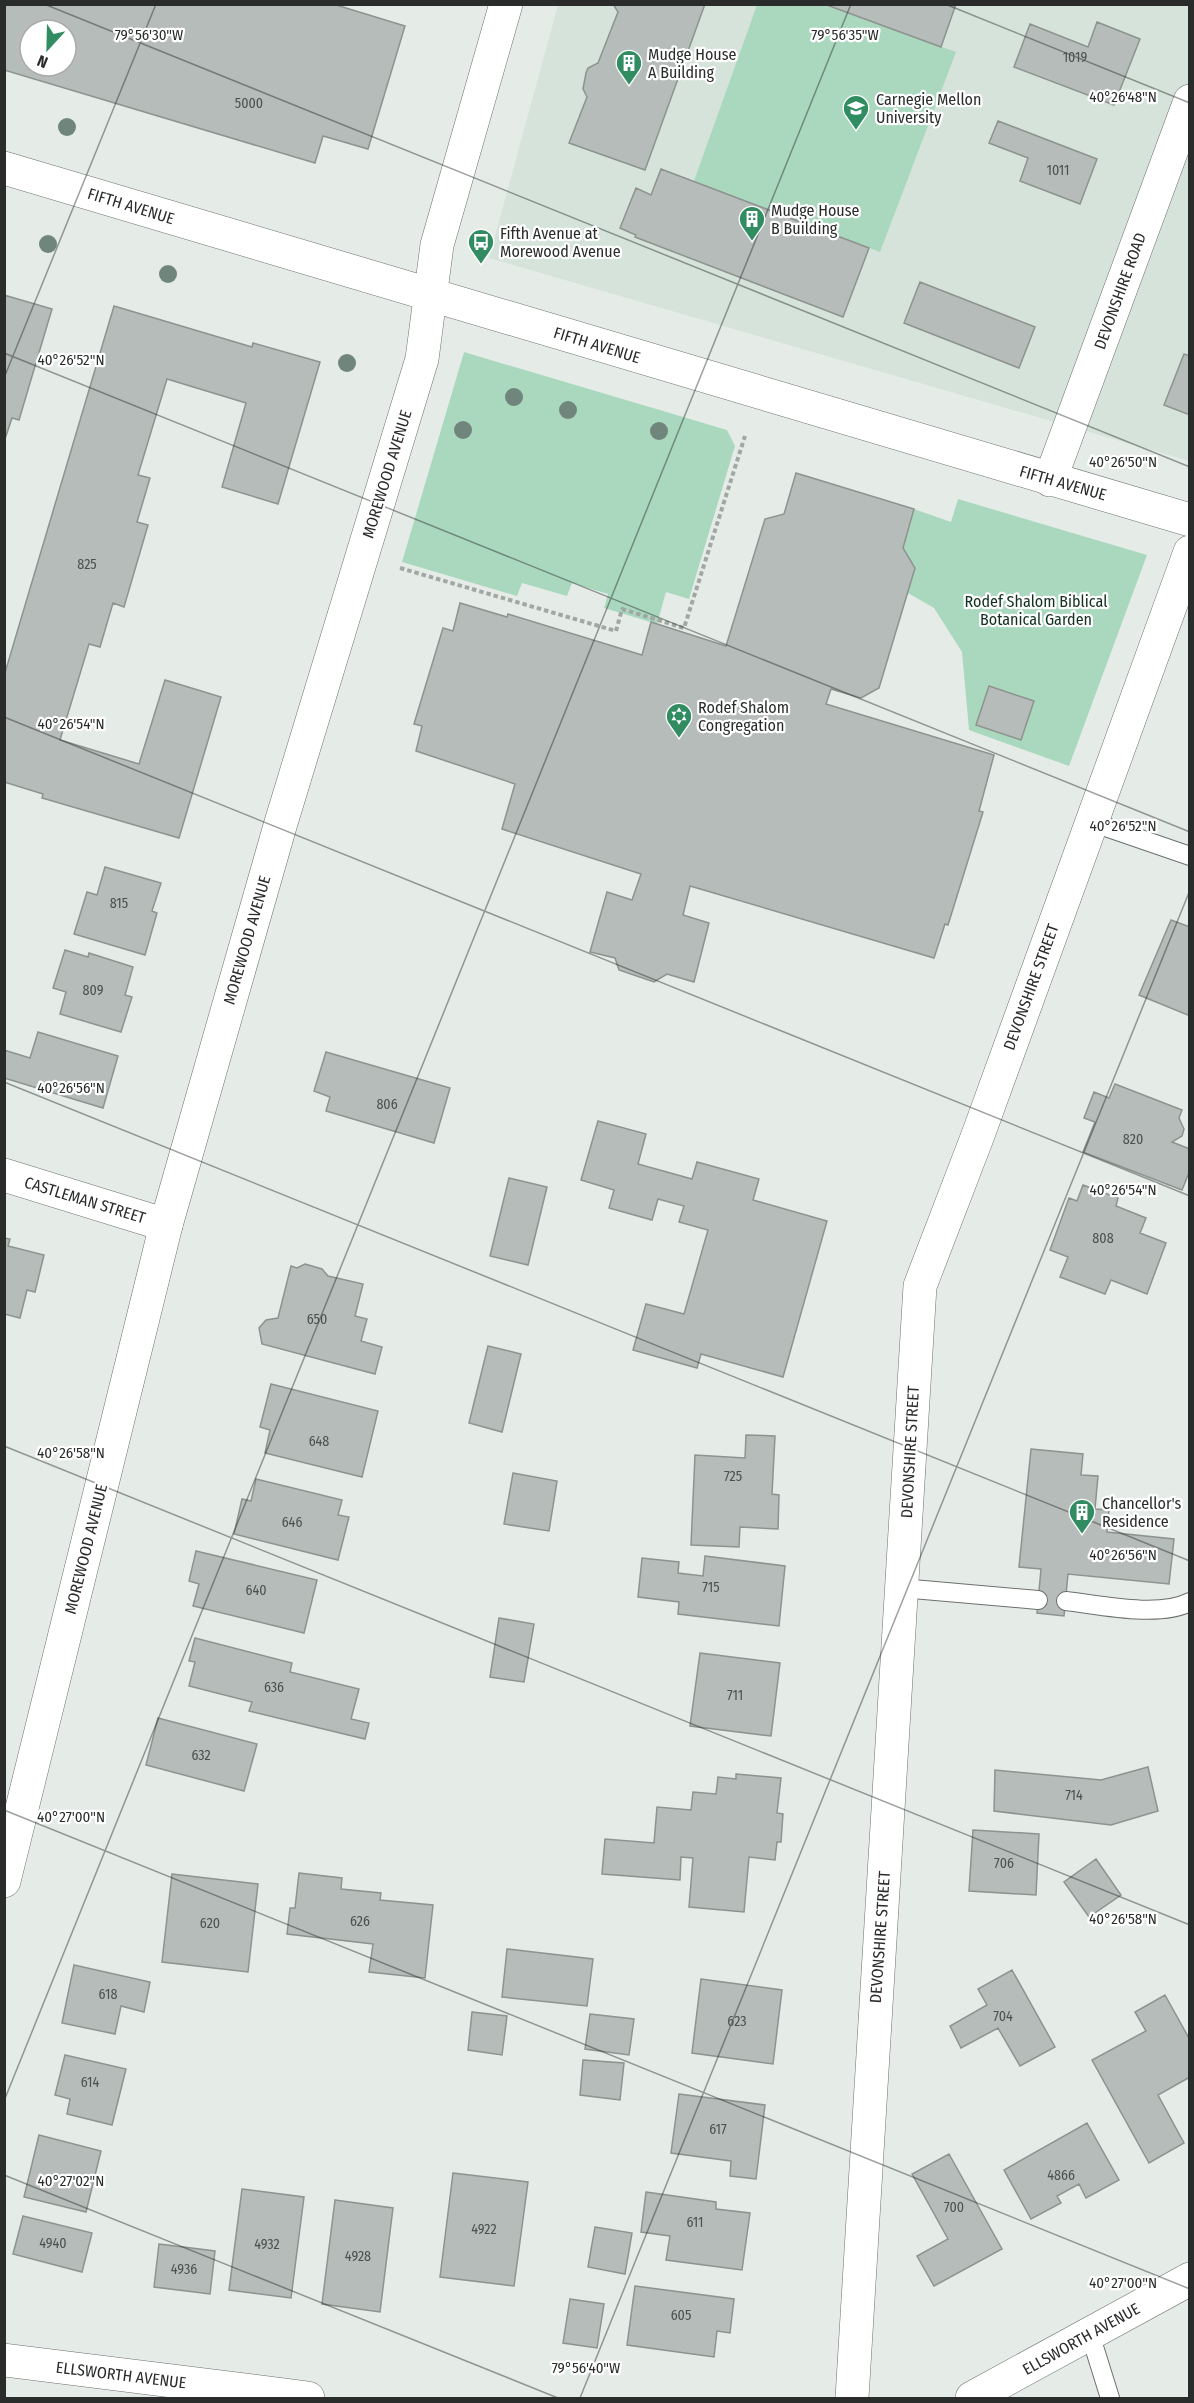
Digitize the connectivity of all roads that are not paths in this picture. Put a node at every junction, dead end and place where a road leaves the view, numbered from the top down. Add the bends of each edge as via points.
1 (506, 4) edge
2 (1190, 101) edge
3 (4, 168) edge
4 (430, 295) junction
5 (1050, 480) junction
6 (1190, 520) edge
7 (1190, 552) edge
8 (1091, 822) junction
9 (1190, 856) edge
10 (4, 1175) edge
11 (166, 1225) junction
12 (901, 1588) junction
13 (1038, 1600) dead end
14 (1066, 1601) dead end
15 (1190, 1602) edge
16 (4, 1881) edge
17 (1190, 2279) edge
18 (1090, 2334) junction
19 (4, 2360) edge
20 (308, 2398) edge
21 (852, 2398) edge
22 (972, 2398) edge
23 (1110, 2398) edge

1 - 4 main road, MOREWOOD AVENUE via 437,245
2 - 5 main road, DEVONSHIRE ROAD
3 - 4 main road, FIFTH AVENUE
4 - 5 main road, FIFTH AVENUE
4 - 11 main road, MOREWOOD AVENUE via 422,359 280,826
5 - 6 main road, FIFTH AVENUE
7 - 8 main road, DEVONSHIRE STREET
8 - 9 lane
8 - 12 main road, DEVONSHIRE STREET via 920,1286
10 - 11 main road, CASTLEMAN STREET
11 - 16 main road, MOREWOOD AVENUE
12 - 13 lane
12 - 21 main road, DEVONSHIRE STREET
14 - 15 lane via 1139,1609 1178,1608
17 - 18 main road, ELLSWORTH AVENUE
18 - 22 main road, ELLSWORTH AVENUE
18 - 23 lane
19 - 20 main road, ELLSWORTH AVENUE

